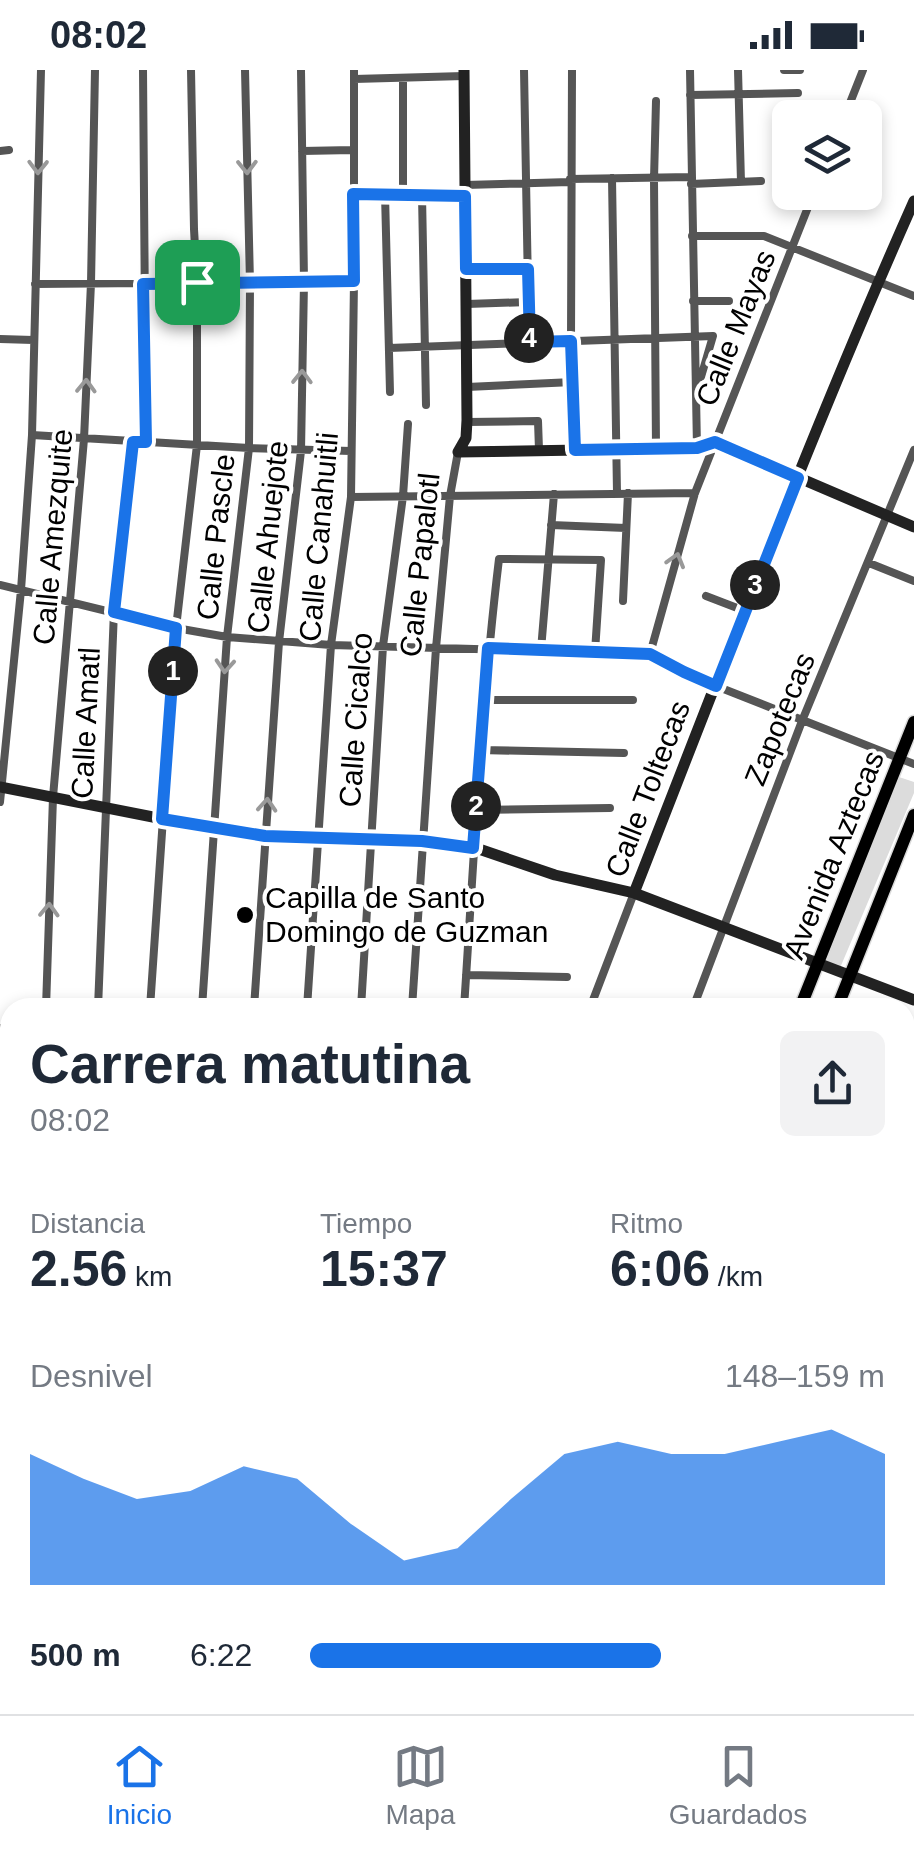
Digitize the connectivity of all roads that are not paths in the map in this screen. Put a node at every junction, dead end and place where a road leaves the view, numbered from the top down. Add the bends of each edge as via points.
1 (41, 70) edge
2 (95, 70) edge
3 (142, 70) edge
4 (191, 70) edge
5 (245, 70) edge
6 (301, 70) edge
7 (524, 70) edge
8 (572, 70) edge
9 (690, 70) edge
10 (738, 70) edge
11 (784, 70) edge
12 (800, 70) edge
13 (863, 70) edge
14 (464, 73) edge
15 (354, 74) edge
16 (403, 78) junction
17 (738, 94) junction
18 (798, 94) dead end
19 (690, 95) junction
20 (851, 100) edge
21 (656, 101) dead end
22 (354, 150) junction
23 (302, 151) junction
24 (612, 178) junction
25 (654, 179) junction
26 (570, 180) junction
27 (691, 181) junction
28 (741, 182) junction
29 (761, 182) dead end
30 (525, 183) junction
31 (465, 190) junction
32 (353, 194) junction
33 (385, 194) junction
34 (402, 195) junction
35 (422, 195) junction
36 (914, 201) edge
37 (807, 210) edge
38 (692, 236) junction
39 (792, 246) junction
40 (466, 269) junction
41 (528, 269) junction
42 (354, 281) junction
43 (91, 282) junction
44 (197, 282) junction
45 (304, 282) junction
46 (878, 282) junction
47 (250, 283) junction
48 (35, 284) junction
49 (143, 284) junction
50 (914, 296) edge
51 (730, 300) dead end
52 (694, 301) junction
53 (528, 302) junction
54 (467, 304) junction
55 (694, 337) junction
56 (656, 338) junction
57 (0, 339) edge
58 (614, 339) junction
59 (34, 340) junction
60 (571, 341) junction
61 (530, 342) junction
62 (468, 344) junction
63 (424, 347) junction
64 (389, 348) junction
65 (696, 379) junction
66 (572, 382) junction
67 (467, 387) junction
68 (390, 392) dead end
69 (426, 404) dead end
70 (467, 422) junction
71 (408, 424) dead end
72 (32, 436) junction
73 (84, 439) junction
74 (133, 442) junction
75 (146, 442) junction
76 (715, 442) junction
77 (198, 445) junction
78 (249, 448) junction
79 (616, 448) junction
80 (656, 448) junction
81 (697, 448) junction
82 (539, 450) junction
83 (575, 450) junction
84 (914, 450) edge
85 (301, 451) junction
86 (352, 451) junction
87 (458, 452) junction
88 (798, 478) junction
89 (617, 493) junction
90 (628, 493) junction
91 (696, 493) junction
92 (554, 494) junction
93 (402, 496) junction
94 (450, 496) junction
95 (351, 498) junction
96 (888, 516) junction
97 (551, 525) junction
98 (914, 527) edge
99 (626, 528) junction
100 (548, 559) junction
101 (869, 562) junction
102 (914, 580) edge
103 (0, 585) edge
104 (21, 590) junction
105 (706, 596) dead end
106 (623, 601) dead end
107 (71, 602) junction
108 (745, 611) junction
109 (114, 612) junction
110 (176, 628) junction
111 (228, 637) junction
112 (280, 642) junction
113 (331, 645) junction
114 (382, 646) junction
115 (436, 648) junction
116 (488, 648) junction
117 (541, 650) junction
118 (596, 652) junction
119 (650, 654) junction
120 (716, 686) junction
121 (484, 700) junction
122 (633, 700) dead end
123 (802, 721) junction
124 (914, 722) edge
125 (480, 750) junction
126 (624, 752) dead end
127 (900, 759) junction
128 (914, 764) edge
129 (0, 787) edge
130 (53, 797) junction
131 (0, 802) edge
132 (105, 808) junction
133 (610, 808) dead end
134 (475, 810) junction
135 (914, 815) edge
136 (162, 819) junction
137 (214, 828) junction
138 (265, 836) junction
139 (317, 838) junction
140 (370, 838) junction
141 (422, 841) junction
142 (473, 848) junction
143 (634, 893) junction
144 (725, 928) junction
145 (818, 963) junction
146 (850, 974) junction
147 (466, 975) junction
148 (567, 977) dead end
149 (46, 998) edge
150 (98, 998) edge
151 (151, 998) edge
152 (203, 998) edge
153 (255, 998) edge
154 (308, 998) edge
155 (362, 998) edge
156 (413, 998) edge
157 (465, 998) edge
158 (594, 998) edge
159 (697, 998) edge
160 (804, 998) edge
161 (840, 998) edge
162 (909, 998) edge

1 -> 48 street
2 - 43 street, Calle Amezquite
3 - 49 street
4 - 44 street
5 -> 47 street, Calle Pascle
6 - 23 street, Calle Ahuejote
7 - 30 street
8 - 26 street
9 - 19 street
10 - 17 street
11 - 12 street
13 - 20 street
14 - 16 street
14 - 31 street, Calle Papalotl
15 - 16 street
15 - 22 street, Calle Canahuitli
16 - 34 street
17 - 18 street
17 - 19 street
17 - 28 street
19 - 27 street
21 - 25 street
22 - 23 street
22 - 32 street, Calle Canahuitli
23 - 45 street, Calle Ahuejote
24 - 25 street
24 - 26 street
24 - 58 street
25 - 27 street
25 - 56 street
26 - 30 street
26 - 60 street
27 - 28 street
27 - 38 street
28 - 29 street
30 - 31 street
30 - 41 street
31 - 35 street
31 - 40 street, Calle Papalotl
32 - 33 street
32 - 42 street, Calle Canahuitli
33 - 34 street
33 - 64 street
34 - 35 street
35 - 63 street
36 - 46 street, Calle Toltecas
37 - 39 street, Calle Mayas
38 - 39 street via 764,236
38 - 52 street
39 - 46 street
39 - 76 street, Calle Mayas
40 - 41 street
40 - 54 street, Calle Papalotl
41 - 53 street
42 - 45 street
42 - 86 street, Calle Canahuitli
43 - 48 street
43 - 49 street
73 -> 43 street, Calle Amezquite
44 - 47 street
44 - 49 street
44 - 77 street
45 - 47 street
85 -> 45 street, Calle Ahuejote
46 - 50 street
46 - 88 street, Calle Toltecas
47 - 78 street, Calle Pascle
48 - 59 street
49 - 75 street
51 - 52 street
52 - 55 street
53 - 54 street
53 - 61 street
54 - 62 street, Calle Papalotl
55 - 56 street
55 - 65 street
55 - 65 street via 713,336
56 - 58 street
56 - 80 street
57 - 59 street
58 - 60 street
58 - 79 street
59 - 72 street
60 - 61 street
60 - 66 street
61 - 62 street
62 - 63 street
62 - 67 street, Calle Papalotl
63 - 64 street
63 - 69 street
64 - 68 street
65 - 81 street
66 - 67 street
66 - 83 street
67 - 70 street, Calle Papalotl
70 - 82 street via 538,421
70 - 87 street, Calle Papalotl
71 - 93 street, Calle Cicalco
72 - 73 street
72 - 104 street
73 - 74 street
73 - 107 street, Calle Amezquite
74 - 75 street
74 - 109 street, Calle Amatl
75 - 77 street
76 - 81 street
76 - 88 street
76 - 91 street, Calle Mayas
77 - 78 street
77 - 110 street
78 - 85 street
78 - 111 street, Calle Pascle
79 - 80 street
79 - 83 street
79 - 89 street
80 - 81 street
82 - 83 street
82 - 87 street
84 - 96 street, Zapotecas
85 - 86 street
85 - 112 street, Calle Ahuejote
86 - 95 street, Calle Canahuitli
87 - 94 street, Calle Papalotl
88 - 96 street
88 - 108 street, Calle Toltecas
89 - 90 street
89 - 92 street
90 - 91 street
90 - 99 street
119 -> 91 street, Calle Mayas
92 - 94 street
92 - 97 street
93 - 94 street
93 - 95 street
93 - 114 street, Calle Cicalco
94 - 115 street, Calle Papalotl
95 - 113 street, Calle Canahuitli
96 - 98 street
96 - 101 street, Zapotecas
97 - 99 street
97 - 100 street
99 - 106 street
100 - 116 street via 499,559
100 - 117 street
100 - 118 street via 601,560
101 - 102 street
101 - 123 street, Zapotecas
103 - 104 street
104 - 107 street
104 - 129 street
105 - 108 street
107 - 109 street
107 - 130 street, Calle Amezquite
108 - 120 street, Calle Toltecas
109 - 110 street
109 - 132 street, Calle Amatl
110 - 111 street
110 - 136 street
111 - 112 street
111 -> 137 street, Calle Pascle
112 - 113 street
138 -> 112 street, Calle Ahuejote
113 - 114 street
113 - 139 street, Calle Canahuitli
114 - 115 street
114 - 140 street, Calle Cicalco
115 - 116 street
115 - 141 street, Calle Papalotl
116 - 117 street
116 - 121 street
117 - 118 street
118 - 119 street
119 - 120 street
120 - 123 street
120 - 143 street, Calle Toltecas
121 - 122 street
121 - 125 street
123 - 127 street
123 - 144 street, Zapotecas
124 - 127 main road, Avenida Aztecas
125 - 126 street
125 - 134 street
127 - 128 street
127 - 145 main road, Avenida Aztecas
129 - 130 street
129 - 131 street
130 - 132 street
149 -> 130 street, Calle Amezquite
132 - 136 street
132 - 150 street, Calle Amatl
133 - 134 street
134 - 142 street
135 - 146 main road, Avenida Aztecas
136 - 137 street
136 - 151 street
137 - 138 street
137 - 152 street, Calle Pascle
138 - 139 street
138 - 153 street, Calle Ahuejote
139 - 140 street
139 - 154 street, Calle Canahuitli
140 - 141 street
140 - 155 street, Calle Cicalco
141 - 142 street
141 - 156 street, Calle Papalotl
142 - 143 street via 554,876
142 - 147 street
143 - 144 street
143 - 158 street, Calle Toltecas
144 - 145 street
144 - 159 street, Zapotecas
145 - 146 street
145 - 160 main road, Avenida Aztecas
146 - 161 main road, Avenida Aztecas
146 - 162 street
147 - 148 street
147 - 157 street

